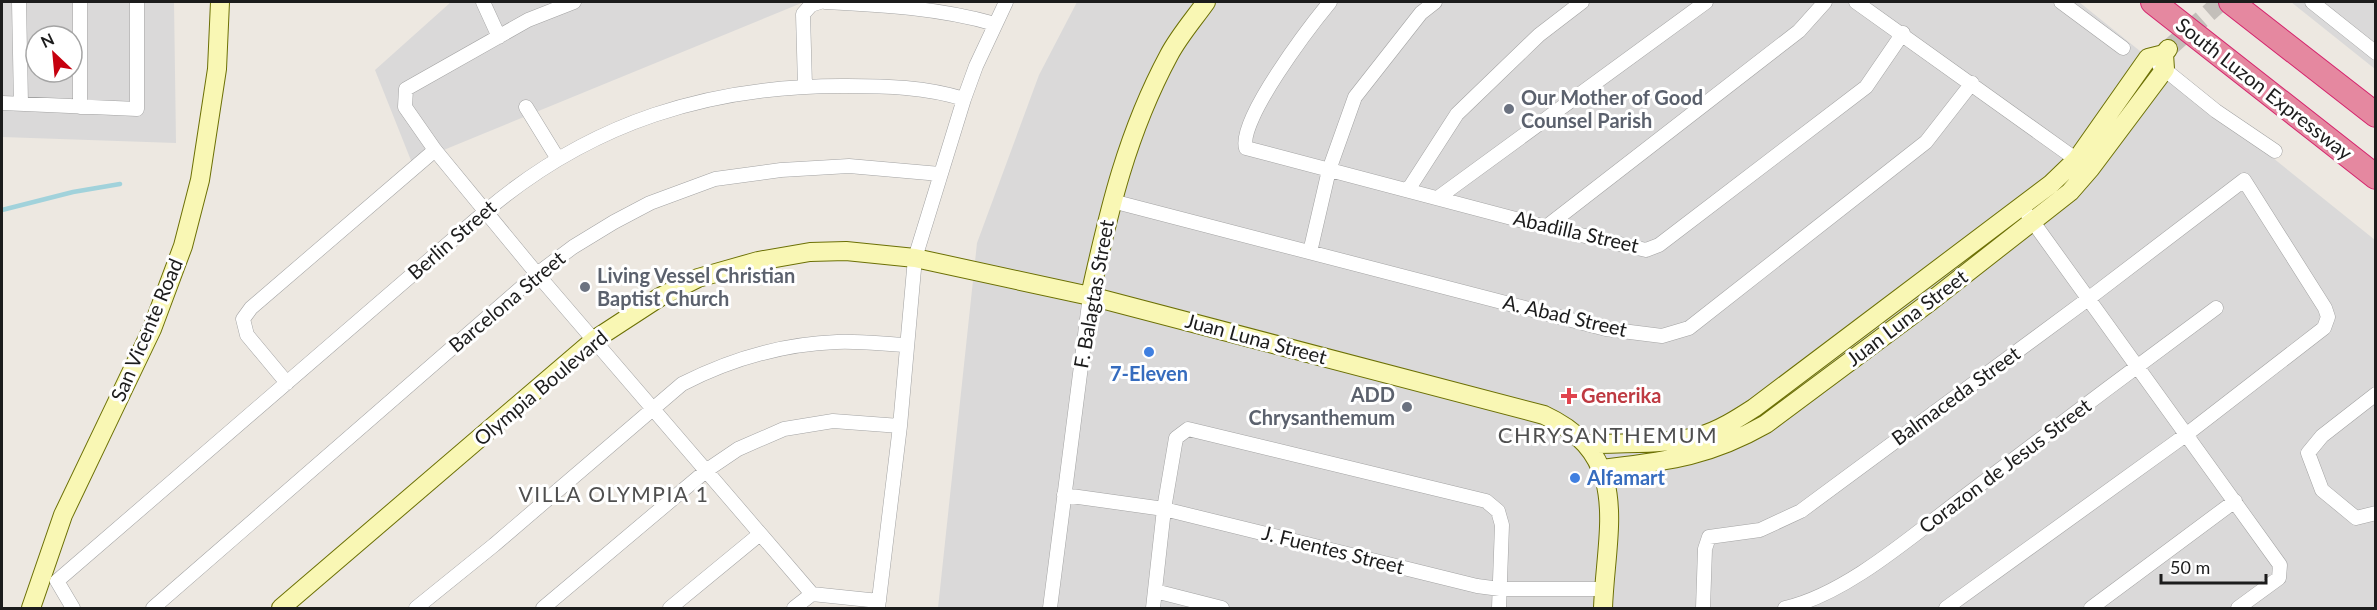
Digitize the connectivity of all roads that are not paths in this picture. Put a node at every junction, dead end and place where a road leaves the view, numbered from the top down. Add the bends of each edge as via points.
1 (19, 2) edge
2 (80, 2) edge
3 (137, 2) edge
4 (220, 2) edge
5 (483, 2) edge
6 (574, 2) edge
7 (820, 2) edge
8 (825, 2) edge
9 (1006, 2) edge
10 (1206, 2) edge
11 (1330, 2) edge
12 (1434, 2) edge
13 (1582, 2) edge
14 (1706, 2) edge
15 (1825, 2) edge
16 (1856, 2) edge
17 (2061, 2) edge
18 (2153, 2) edge
19 (2231, 2) edge
20 (2312, 2) edge
21 (995, 24) junction
22 (1903, 33) junction
23 (499, 36) junction
24 (2123, 48) dead end
25 (2376, 53) edge
26 (2161, 57) joint
27 (1972, 83) junction
28 (805, 86) junction
29 (964, 99) junction
30 (2, 103) edge
31 (21, 104) junction
32 (80, 107) junction
33 (526, 107) dead end
34 (2376, 115) edge
35 (435, 150) junction
36 (2276, 151) dead end
37 (558, 159) junction
38 (2084, 164) junction
39 (1329, 170) junction
40 (939, 174) junction
41 (2376, 177) edge
42 (1408, 190) junction
43 (1439, 197) junction
44 (1112, 201) junction
45 (486, 211) junction
46 (2028, 214) junction
47 (1546, 227) junction
48 (1310, 252) junction
49 (915, 258) junction
50 (537, 274) junction
51 (1090, 296) junction
52 (2088, 299) junction
53 (2216, 308) dead end
54 (594, 340) junction
55 (906, 345) junction
56 (2138, 366) junction
57 (287, 383) junction
58 (2376, 394) edge
59 (654, 408) junction
60 (900, 426) junction
61 (1733, 432) junction
62 (2187, 434) junction
63 (1587, 444) junction
64 (1602, 469) junction
65 (707, 470) junction
66 (1064, 495) junction
67 (2235, 501) junction
68 (1164, 509) junction
69 (2376, 513) edge
70 (760, 534) junction
71 (1500, 589) junction
72 (1604, 589) junction
73 (1155, 591) junction
74 (812, 594) junction
75 (878, 605) edge
76 (31, 609) edge
77 (73, 609) edge
78 (153, 609) edge
79 (281, 609) edge
80 (416, 609) edge
81 (543, 609) edge
82 (670, 609) edge
83 (794, 609) edge
84 (1050, 609) edge
85 (1152, 609) edge
86 (1222, 609) edge
87 (1499, 609) edge
88 (1603, 609) edge
89 (1703, 609) edge
90 (1785, 609) edge
91 (1946, 609) edge
92 (2091, 609) edge
93 (2238, 609) edge

1 - 31 street
2 - 32 street
3 - 32 street via 137,110
4 - 76 main road, San Vicente Road via 217,69 200,180 183,246 152,329 63,515
5 - 23 street
6 - 23 street
7 - 28 street via 810,5 803,14
8 - 21 street via 893,5
9 - 21 street
10 - 44 main road, F. Balagtas Street via 1170,52 1143,107
11 - 39 street, Abadilla Street via 1306,31 1258,107 1244,141 1246,148
12 - 39 street via 1355,97
13 - 42 street via 1539,35 1457,114
14 - 43 street
15 - 47 street via 1799,31
16 - 22 street
17 - 24 street
18 - 41 highway, South Luzon Expressway
19 - 34 highway
20 - 25 street
21 - 29 street
22 - 27 street
22 - 47 street, Abadilla Street via 1866,87 1659,244 1646,250
23 - 35 street via 406,89 405,107
26 - 36 street via 2216,111
26 - 38 main road, Juan Luna Street
27 - 38 street
27 - 48 street, A. Abad Street via 1926,142 1689,328 1662,336 1606,329
28 - 29 street, Berlin Street via 887,86
28 - 37 street, Berlin Street via 720,96 651,116 611,130
29 - 40 street
30 - 31 street
31 - 32 street
33 - 37 street
35 - 45 street
35 - 57 street via 243,319 247,335
37 - 45 street, Berlin Street
38 - 46 main road, Juan Luna Street
39 - 42 street, Abadilla Street
39 - 48 street
40 - 49 street
40 - 50 street, Barcelona Street via 849,166 715,179 650,203 614,222
42 - 43 street, Abadilla Street
43 - 47 street, Abadilla Street
44 - 48 street, A. Abad Street
44 - 51 main road, F. Balagtas Street
45 - 50 street
45 - 57 street, Berlin Street
46 - 52 street
46 - 61 main road, Juan Luna Street via 1754,408
49 - 51 main road, Juan Luna Street
49 - 54 main road, Olympia Boulevard via 846,251 810,252 758,261 699,278 660,297
49 - 55 street
50 - 54 street
50 - 78 street, Barcelona Street
51 - 63 main road, Juan Luna Street via 1544,415 1566,425
51 - 66 street, F. Balagtas Street
52 - 56 street
52 - 62 street, Balmaceda Street via 2244,180 2328,317 2324,328
52 - 89 street, Balmaceda Street via 1801,511 1760,530 1709,537
53 - 56 street, Corazon de Jesus Street
54 - 59 street
54 - 79 main road, Olympia Boulevard
55 - 59 street via 837,341 783,347 712,369 682,384
55 - 60 street
56 - 62 street
56 - 90 street, Corazon de Jesus Street via 1838,588
57 - 77 street, Berlin Street via 57,581
58 - 69 street via 2322,436 2308,453 2322,490 2356,518
59 - 65 street
59 - 80 street
60 - 65 street via 833,421 784,429 738,449
60 - 75 street
61 - 63 main road, Juan Luna Street
61 - 64 main road, Juan Luna Street via 1702,453
62 - 67 street
62 - 91 street
63 - 64 main road, Juan Luna Street
64 - 72 main road via 1609,531
65 - 70 street
65 - 81 street
66 - 68 street, J. Fuentes Street
66 - 84 street, F. Balagtas Street
67 - 92 street
67 - 93 street via 2280,565 2279,578
68 - 71 street, J. Fuentes Street
68 - 71 street via 1176,438 1193,429 1486,501 1498,511 1502,525
68 - 73 street
70 - 74 street
70 - 82 street
71 - 72 street, J. Fuentes Street
71 - 87 street
72 - 88 main road
73 - 85 street
73 - 86 street
74 - 75 street
74 - 83 street

